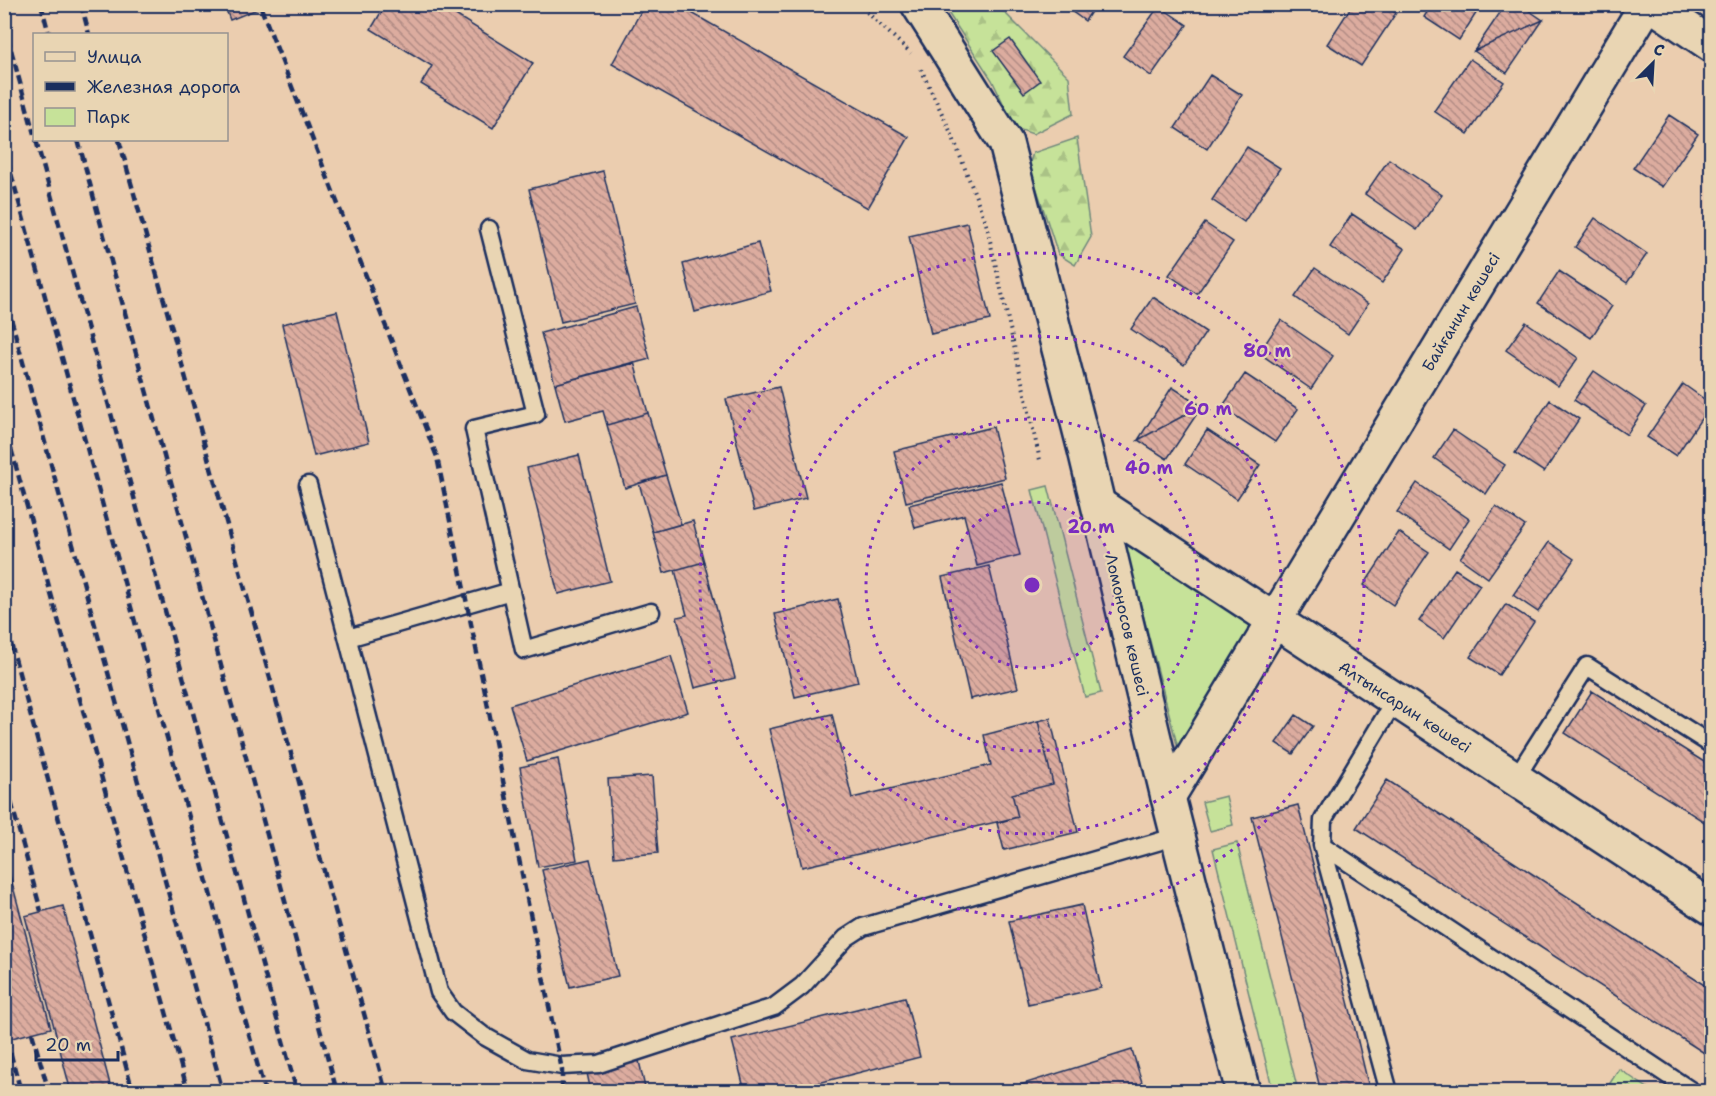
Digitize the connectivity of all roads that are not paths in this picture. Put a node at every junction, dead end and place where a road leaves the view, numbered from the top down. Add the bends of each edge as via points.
1 (918, 4) edge
2 (1649, 4) edge
3 (1712, 45) edge
4 (489, 229) dead end
5 (308, 485) dead end
6 (1099, 506) junction
7 (511, 591) junction
8 (651, 612) dead end
9 (1274, 620) junction
10 (348, 638) junction
11 (1395, 700) junction
12 (1712, 745) edge
13 (1515, 779) junction
14 (1168, 797) junction
15 (1178, 836) junction
16 (1322, 845) junction
17 (1712, 908) edge
18 (1243, 1092) edge
19 (1389, 1092) edge
20 (1694, 1092) edge

1 - 6 street, Ломоносов көшесі via 1006,142
2 - 3 street
2 - 9 street, Байғанин көшесі
4 - 7 lane via 536,414 474,429
5 - 10 lane
6 - 9 street, Алтынсарин көшесі
6 - 14 street, Ломоносов көшесі
7 - 8 lane via 524,650
7 - 10 lane
9 - 11 street, Алтынсарин көшесі
9 - 14 street, Байғанин көшесі
10 - 15 lane via 439,992 460,1018 527,1060 562,1066 599,1064 774,1007 802,986 846,938 863,927
11 - 13 street, Алтынсарин көшесі
11 - 16 lane via 1323,820
12 - 13 lane via 1587,666
13 - 17 street, Алтынсарин көшесі
14 - 15 street, Ломоносов көшесі
15 - 18 street, Ломоносов көшесі
16 - 19 lane
16 - 20 lane

